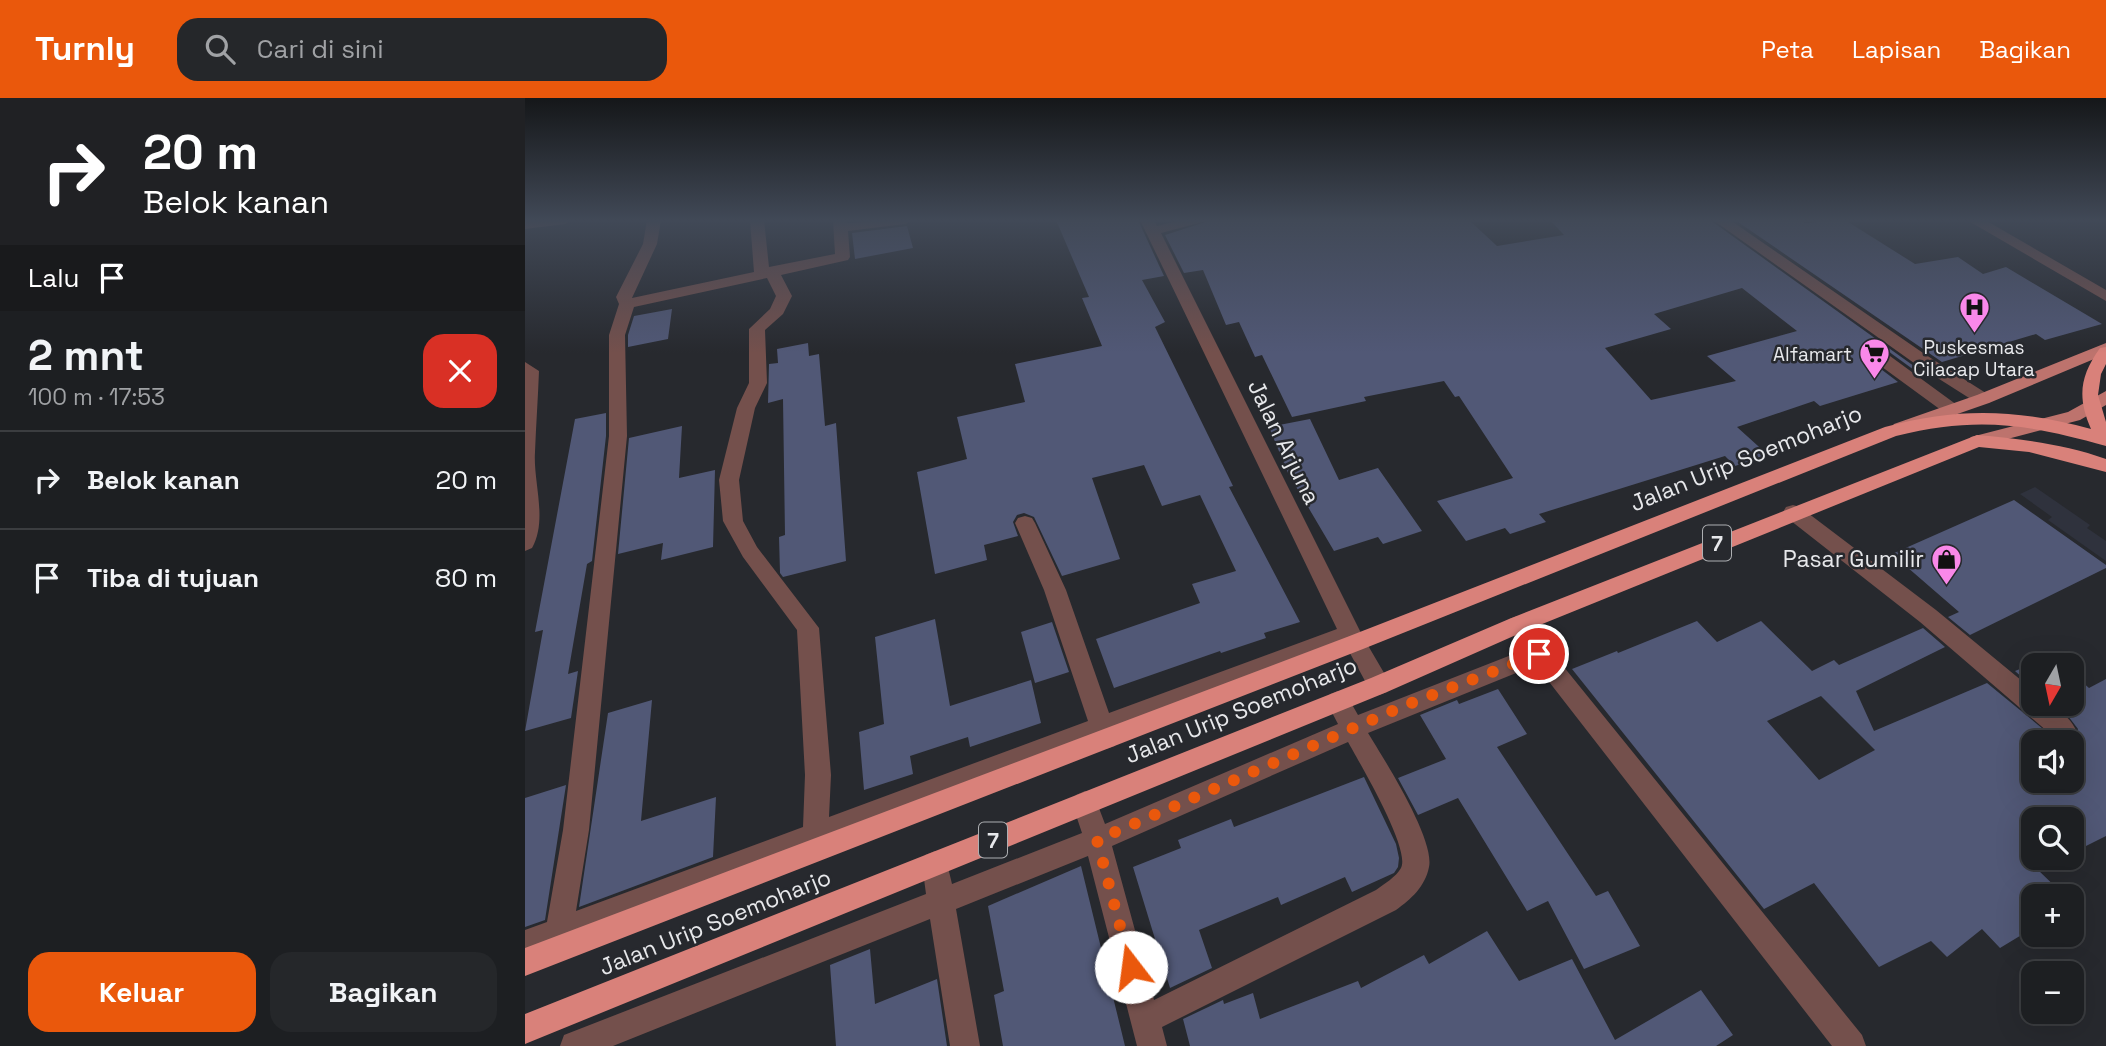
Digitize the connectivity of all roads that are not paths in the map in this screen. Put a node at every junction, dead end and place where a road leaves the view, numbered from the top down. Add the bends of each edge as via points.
1 (640, 264) edge
2 (766, 264) edge
3 (806, 264) edge
4 (1168, 264) edge
5 (1783, 264) edge
6 (2051, 264) edge
7 (767, 272) junction
8 (2106, 296) edge
9 (627, 304) junction
10 (2106, 350) edge
11 (1873, 352) dead end
12 (525, 367) edge
13 (1983, 400) junction
14 (526, 401) edge
15 (2098, 401) edge
16 (1951, 409) junction
17 (2050, 424) junction
18 (1891, 430) junction
19 (2106, 439) edge
20 (1977, 441) junction
21 (526, 451) edge
22 (2106, 466) edge
23 (1793, 512) junction
24 (1025, 523) dead end
25 (525, 543) edge
26 (1517, 625) junction
27 (1352, 638) junction
28 (1539, 654) junction
29 (1379, 685) junction
30 (1338, 701) junction
31 (1352, 729) junction
32 (2064, 730) dead end
33 (1104, 732) junction
34 (1085, 803) junction
35 (1097, 840) junction
36 (815, 843) junction
37 (935, 864) junction
38 (943, 901) junction
39 (557, 940) junction
40 (525, 944) edge
41 (525, 962) edge
42 (525, 1029) edge
43 (1148, 1032) edge
44 (575, 1046) edge
45 (965, 1046) edge
46 (1851, 1046) edge

1 - 9 street via 624,297
2 - 7 street
3 - 7 street
4 - 27 street, Jalan Arjuna
5 - 13 street
6 - 8 street
7 - 9 street
7 - 36 street via 784,296 777,311 757,329 758,383 746,408 729,480 733,520 750,552 808,628 818,775
9 - 39 street via 617,335 618,436 576,830
10 - 13 main road
10 - 15 highway via 2094,366 2089,384
11 - 16 street
12 - 14 street via 531,371
13 - 16 main road
14 - 21 street
15 - 17 main road
15 - 19 highway
16 - 18 main road
17 - 18 highway, 7 via 1956,418
17 - 19 highway, 7
17 - 20 main road
18 - 27 highway, Jalan Urip Soemoharjo / 7
20 - 22 highway, 7 via 2029,446
20 - 23 highway, Jalan Urip Soemoharjo / 7
21 - 25 street via 529,511
23 - 26 highway, Jalan Urip Soemoharjo / 7
23 - 32 street via 1928,616
24 - 33 street via 1055,590
26 - 28 street
26 - 29 highway, Jalan Urip Soemoharjo / 7
27 - 29 street, Jalan Arjuna
27 - 33 highway, Jalan Urip Soemoharjo / 7
28 - 31 street
28 - 46 street
29 - 30 highway, Jalan Urip Soemoharjo / 7
30 - 31 street
30 - 34 highway, Jalan Urip Soemoharjo / 7
31 - 35 street
31 - 43 street via 1399,812 1415,856 1408,880 1386,900 1166,1011
33 - 36 highway, Jalan Urip Soemoharjo / 7
34 - 35 street
34 - 37 highway, Jalan Urip Soemoharjo / 7
35 - 38 street
35 - 43 street
36 - 39 street
37 - 38 street
37 - 42 highway, Jalan Urip Soemoharjo / 7
38 - 44 street
38 - 45 street
39 - 40 street
39 - 41 highway

